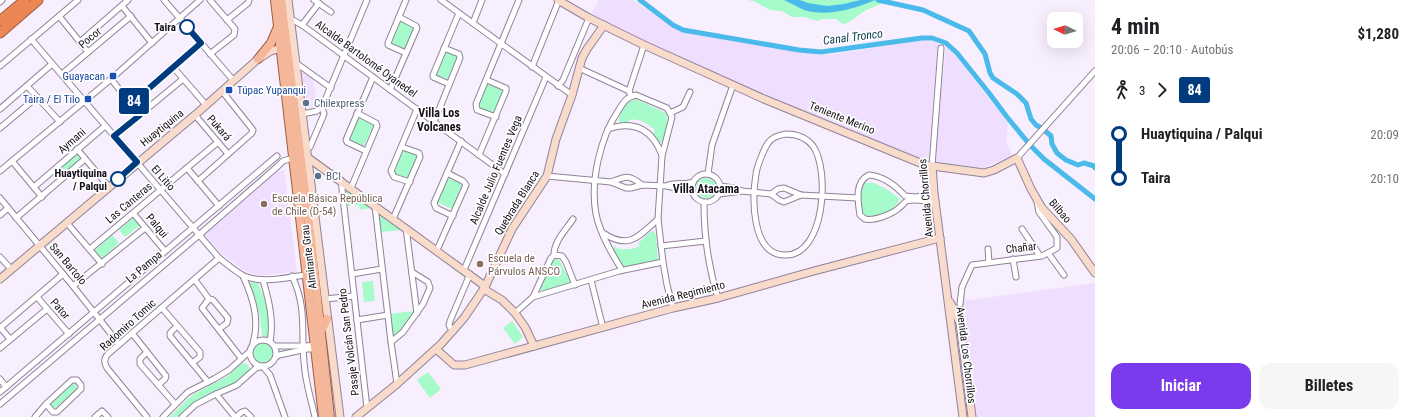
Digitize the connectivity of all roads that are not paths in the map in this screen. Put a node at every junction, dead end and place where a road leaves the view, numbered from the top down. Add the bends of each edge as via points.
1 (2, 0) edge
2 (25, 0) edge
3 (38, 0) edge
4 (78, 0) edge
5 (128, 0) edge
6 (164, 0) edge
7 (200, 0) edge
8 (210, 0) edge
9 (249, 0) edge
10 (274, 0) edge
11 (282, 0) edge
12 (367, 0) edge
13 (406, 0) edge
14 (482, 0) edge
15 (519, 0) edge
16 (558, 0) edge
17 (443, 1) edge
18 (0, 2) edge
19 (316, 2) edge
20 (288, 3) edge
21 (122, 6) junction
22 (331, 12) dead end
23 (459, 13) junction
24 (59, 16) junction
25 (131, 16) junction
26 (398, 17) junction
27 (589, 18) junction
28 (180, 19) junction
29 (290, 19) junction
30 (227, 20) junction
31 (0, 21) edge
32 (473, 23) junction
33 (302, 25) junction
34 (604, 25) junction
35 (278, 28) junction
36 (0, 32) edge
37 (31, 39) junction
38 (80, 42) junction
39 (152, 43) junction
40 (201, 43) junction
41 (501, 44) junction
42 (644, 45) junction
43 (283, 47) junction
44 (444, 48) junction
45 (941, 48) dead end
46 (88, 52) junction
47 (406, 53) junction
48 (210, 54) junction
49 (344, 56) junction
50 (258, 59) junction
51 (296, 63) junction
52 (52, 64) junction
53 (0, 66) edge
54 (532, 66) junction
55 (173, 67) junction
56 (579, 68) junction
57 (1095, 71) edge
58 (62, 74) junction
59 (372, 77) junction
60 (546, 77) junction
61 (111, 79) junction
62 (183, 79) junction
63 (233, 80) junction
64 (487, 80) junction
65 (449, 84) junction
66 (733, 85) junction
67 (27, 86) junction
68 (558, 86) junction
69 (330, 88) junction
70 (390, 90) junction
71 (629, 90) junction
72 (222, 91) junction
73 (690, 92) dead end
74 (292, 93) junction
75 (572, 95) junction
76 (631, 96) junction
77 (37, 97) junction
78 (84, 101) junction
79 (301, 103) junction
80 (131, 104) junction
81 (206, 104) junction
82 (322, 107) junction
83 (0, 109) edge
84 (418, 109) junction
85 (357, 113) junction
86 (670, 113) junction
87 (302, 114) junction
88 (140, 115) junction
89 (195, 115) junction
90 (496, 116) junction
91 (60, 122) junction
92 (434, 122) junction
93 (105, 126) junction
94 (0, 128) edge
95 (608, 129) junction
96 (114, 136) junction
97 (461, 141) junction
98 (218, 142) junction
99 (402, 147) junction
100 (77, 150) junction
101 (366, 151) junction
102 (228, 154) junction
103 (302, 155) junction
104 (479, 155) junction
105 (277, 156) dead end
106 (662, 156) junction
107 (1017, 158) junction
108 (86, 159) junction
109 (12, 161) junction
110 (137, 162) junction
111 (932, 166) junction
112 (187, 168) junction
113 (0, 171) edge
114 (447, 173) junction
115 (505, 174) junction
116 (708, 174) junction
117 (547, 176) junction
118 (341, 180) junction
119 (198, 181) junction
120 (596, 181) junction
121 (410, 182) junction
122 (611, 182) junction
123 (693, 182) junction
124 (642, 185) junction
125 (660, 186) junction
126 (666, 186) junction
127 (720, 186) junction
128 (34, 187) junction
129 (109, 187) junction
130 (351, 188) junction
131 (160, 189) junction
132 (691, 191) junction
133 (742, 191) junction
134 (755, 193) junction
135 (934, 193) junction
136 (719, 194) junction
137 (771, 194) junction
138 (801, 195) junction
139 (42, 196) junction
140 (822, 196) junction
141 (0, 198) edge
142 (858, 198) junction
143 (905, 199) junction
144 (1036, 199) junction
145 (935, 202) junction
146 (704, 203) junction
147 (219, 206) junction
148 (375, 206) junction
149 (8, 208) junction
150 (133, 213) junction
151 (0, 215) edge
152 (453, 216) junction
153 (16, 218) junction
154 (393, 219) junction
155 (573, 219) dead end
156 (658, 219) junction
157 (67, 223) junction
158 (145, 228) junction
159 (193, 228) junction
160 (406, 228) junction
161 (1022, 229) dead end
162 (602, 233) junction
163 (199, 235) junction
164 (940, 238) junction
165 (706, 241) junction
166 (311, 242) junction
167 (39, 246) junction
168 (661, 246) junction
169 (90, 249) junction
170 (988, 249) dead end
171 (319, 250) junction
172 (437, 250) junction
173 (165, 251) junction
174 (1048, 254) junction
175 (554, 255) junction
176 (1040, 256) junction
177 (0, 257) edge
178 (219, 258) junction
179 (1013, 259) junction
180 (663, 262) junction
181 (989, 262) junction
182 (102, 264) junction
183 (382, 269) junction
184 (11, 270) junction
185 (622, 270) junction
186 (412, 272) junction
187 (467, 272) junction
188 (1095, 273) edge
189 (63, 274) junction
190 (352, 274) junction
191 (306, 275) junction
192 (1064, 275) dead end
193 (244, 276) junction
194 (292, 276) junction
195 (1016, 277) dead end
196 (0, 279) edge
197 (194, 280) junction
198 (263, 280) junction
199 (591, 280) junction
200 (576, 285) junction
201 (74, 286) junction
202 (485, 287) junction
203 (354, 296) junction
204 (37, 297) junction
205 (533, 297) junction
206 (718, 298) junction
207 (948, 298) junction
208 (209, 299) junction
209 (325, 299) junction
210 (956, 305) junction
211 (162, 308) junction
212 (673, 308) junction
213 (47, 309) junction
214 (94, 312) junction
215 (417, 313) junction
216 (516, 313) junction
217 (388, 315) junction
218 (100, 319) junction
219 (327, 319) junction
220 (357, 320) junction
221 (959, 321) junction
222 (177, 326) junction
223 (0, 327) edge
224 (952, 327) junction
225 (603, 328) junction
226 (220, 329) junction
227 (321, 331) junction
228 (453, 332) junction
229 (132, 333) junction
230 (69, 334) junction
231 (10, 339) junction
232 (270, 342) junction
233 (391, 342) junction
234 (253, 343) junction
235 (120, 344) junction
236 (274, 346) junction
237 (534, 346) junction
238 (315, 347) junction
239 (0, 348) edge
240 (303, 348) junction
241 (436, 349) junction
242 (147, 352) junction
243 (249, 352) junction
244 (276, 357) junction
245 (241, 358) junction
246 (192, 363) junction
247 (270, 364) junction
248 (261, 367) junction
249 (270, 375) junction
250 (0, 379) edge
251 (208, 382) junction
252 (398, 384) junction
253 (158, 385) junction
254 (6, 387) junction
255 (0, 392) edge
256 (216, 394) junction
257 (0, 404) edge
258 (46, 404) junction
259 (175, 404) junction
260 (367, 408) junction
261 (35, 417) edge
262 (95, 417) edge
263 (108, 417) edge
264 (147, 417) edge
265 (163, 417) edge
266 (183, 417) edge
267 (235, 417) edge
268 (251, 417) edge
269 (285, 417) edge
270 (315, 417) edge
271 (323, 417) edge
272 (330, 417) edge
273 (340, 417) edge
274 (356, 417) edge
275 (963, 417) edge
276 (972, 417) edge

1 - 18 street
2 - 31 highway
3 - 36 highway
4 - 24 street
5 - 21 street, Pocor
6 - 28 street
7 - 28 street
8 - 30 street
9 - 30 street
10 - 35 main road, Almirante Grau
11 - 20 main road
11 - 43 main road, Almirante Grau
12 - 49 street
13 - 26 street
14 - 32 street
15 - 41 street
16 - 27 street, Teniente Merino
16 - 54 street
17 - 23 street
19 - 22 street
19 - 33 street
20 - 29 street, Almirante Grau
21 - 25 street
21 - 38 street, Pocor
23 - 32 street
23 - 44 street
24 - 37 street
24 - 38 street
25 - 39 street
25 - 46 street, Pocor
26 - 47 street via 388,45
26 - 47 street via 417,28
27 - 34 street, Teniente Merino
27 - 68 street via 563,80
28 - 39 street
28 - 40 street
29 - 33 street, Alcalde Bartolomé Oyanedel
29 - 51 street, Almirante Grau
30 - 48 street via 235,29 234,35
32 - 41 street
33 - 49 street, Alcalde Bartolomé Oyanedel
34 - 42 street, Teniente Merino
34 - 56 street, Quebrada Blanca via 587,49
35 - 43 main road, Almirante Grau
35 - 50 main road via 271,43
37 - 52 street, El Litio
37 - 53 street
38 - 46 street
39 - 61 street
40 - 48 street
40 - 55 street
41 - 54 street
41 - 64 street
42 - 66 street, Teniente Merino
42 - 71 street
43 - 50 street, Huaytiquina
43 - 74 main road, Almirante Grau
43 - 103 main road, Almirante Grau
44 - 65 street via 432,75
44 - 65 street via 461,56
45 - 111 street, Avenida Chorrillos
46 - 58 street, Pocor
47 - 70 street
48 - 63 street
49 - 59 street, Alcalde Bartolomé Oyanedel
49 - 69 street
50 - 63 street, Huaytiquina
51 - 69 street
51 - 79 street, Almirante Grau
52 - 58 street, El Litio
52 - 67 street
54 - 60 street
55 - 62 street, Pukará
55 - 80 street
56 - 71 street
56 - 75 street, Quebrada Blanca
57 - 107 street, Teniente Merino
58 - 78 street, El Litio
59 - 70 street, Alcalde Bartolomé Oyanedel
59 - 85 street
60 - 68 street
60 - 115 street, Alcalde Julio Fuentes Vega
61 - 78 street
61 - 80 street
62 - 81 street, Pukará
62 - 88 street
63 - 72 street, Huaytiquina
64 - 90 street via 506,88
64 - 90 street via 476,107 477,110
65 - 92 street
66 - 111 street, Teniente Merino
66 - 116 street via 712,144
67 - 77 street
67 - 83 street
68 - 75 street
69 - 82 street
70 - 84 street, Alcalde Bartolomé Oyanedel
71 - 76 street
72 - 81 street, Huaytiquina
72 - 102 street via 254,130
73 - 86 street via 683,107
74 - 79 main road
74 - 103 main road, Almirante Grau
75 - 117 street, Quebrada Blanca
76 - 86 street via 636,95 667,108
76 - 95 street via 625,100
77 - 91 street
77 - 94 street
78 - 91 street
78 - 93 street, El Litio
79 - 87 street, Almirante Grau
80 - 88 street
81 - 89 street, Huaytiquina
82 - 87 street via 314,112
82 - 103 street via 324,114 310,147
84 - 92 street, Alcalde Bartolomé Oyanedel
84 - 99 street
85 - 101 street via 374,121 377,126
85 - 101 street via 346,140
86 - 106 street via 671,122
87 - 103 street, Almirante Grau
88 - 96 street
89 - 98 street, Pukará
89 - 110 street, Huaytiquina
90 - 104 street
91 - 109 street
92 - 97 street, Alcalde Bartolomé Oyanedel
93 - 96 street, El Litio
93 - 100 street, Aymani
95 - 106 street via 636,126 644,130 653,138
95 - 120 street via 602,144
96 - 110 street, El Litio
97 - 104 street, Alcalde Bartolomé Oyanedel
97 - 114 street
98 - 102 street, Pukará
98 - 112 street, Las Canteras
99 - 121 street via 419,153 420,157
99 - 121 street via 391,171 394,177
100 - 108 street
100 - 128 street, Aymani
101 - 130 street
102 - 119 street
103 - 118 street
103 - 163 street, La Pampa via 283,161
103 - 166 main road, Almirante Grau
103 - 171 street, Almirante Grau
103 - 191 main road, Almirante Grau
104 - 115 street, Alcalde Bartolomé Oyanedel
105 - 147 street, La Pampa
106 - 125 street
107 - 111 street, Teniente Merino via 984,173
107 - 144 street, Bilbao
108 - 129 street
108 - 139 street, Aymani
109 - 113 street
109 - 128 street
110 - 129 street, Huaytiquina
110 - 131 street, El Litio
111 - 135 street, Avenida Chorrillos
112 - 119 street
112 - 131 street, Las Canteras
114 - 152 street via 463,181 466,186
114 - 152 street via 434,203 436,208
115 - 187 street, Alcalde Julio Fuentes Vega
116 - 123 street via 699,175
116 - 127 street via 716,178
117 - 120 street
117 - 202 street, Quebrada Blanca via 512,229
118 - 130 street
118 - 190 street, Pasaje Volcán San Pedro
119 - 147 street
120 - 122 street
120 - 162 street via 596,214
121 - 154 street
122 - 124 street via 626,188
122 - 124 street via 630,176
123 - 126 street
123 - 132 street
124 - 125 street
125 - 126 street
125 - 156 street
126 - 132 street
127 - 133 street
127 - 136 street
128 - 139 street
129 - 157 street, Huaytiquina
130 - 148 street
131 - 150 street, Las Canteras
131 - 159 street, El Litio
132 - 146 street via 696,199
133 - 134 street
133 - 136 street
134 - 137 street
134 - 140 street via 755,216 761,240 767,248 782,255 797,253 810,240 818,219
134 - 140 street via 756,173 767,144 780,135 795,134 803,137 814,147 822,178
135 - 143 street
135 - 145 street, Avenida Chorrillos
136 - 146 street via 713,201
137 - 138 street via 784,188
137 - 138 street via 784,202
138 - 140 street
139 - 153 street, Aymani
140 - 142 street
141 - 149 street, San Bartolo
142 - 143 street via 860,215 868,220 890,214 900,208
142 - 143 street via 862,180 870,175 898,188
143 - 145 street
144 - 174 street, Chañar via 1039,212 1057,238 1057,248
144 - 188 street, Bilbao
145 - 164 street, Avenida Chorrillos
146 - 165 street
147 - 159 street, La Pampa
148 - 154 street
148 - 183 street
149 - 151 street
149 - 153 street, San Bartolo
150 - 158 street, Palqui
150 - 169 street, Las Canteras
152 - 172 street
153 - 167 street, San Bartolo
154 - 160 street
155 - 175 street via 557,242
156 - 162 street via 631,240 616,240
156 - 168 street
157 - 167 street, Huaytiquina
157 - 169 street
158 - 173 street, Palqui
158 - 182 street
159 - 163 street, El Litio
159 - 173 street, La Pampa
160 - 172 street
160 - 186 street
161 - 176 street
162 - 185 street
163 - 178 street, El Litio
163 - 218 street, La Pampa
164 - 206 street, Avenida Regimiento
164 - 207 street, Avenida Chorrillos
165 - 168 street
165 - 206 street via 711,275
166 - 171 main road
166 - 227 main road, Almirante Grau
167 - 184 street, Huaytiquina
167 - 189 street, San Bartolo
168 - 180 street
169 - 182 street
170 - 181 street
171 - 209 street, Almirante Grau
172 - 187 street
173 - 214 street, La Pampa
174 - 176 street, Chañar
174 - 192 street
175 - 200 street via 562,256
175 - 205 street
176 - 179 street, Chañar
177 - 184 street
178 - 193 street, El Litio
178 - 197 street, Radomiro Tomic
179 - 181 street, Chañar
179 - 195 street
180 - 185 street
180 - 212 street
181 - 210 street, Chañar via 974,264 971,267
182 - 201 street
183 - 190 street, Pasaje Volcán San Pedro
183 - 217 street
184 - 196 street, Huaytiquina
185 - 199 street
186 - 215 street
186 - 215 street via 428,282 430,288
187 - 202 street
187 - 228 street, Alcalde Julio Fuentes Vega via 449,325
189 - 201 street, San Bartolo
189 - 204 street
190 - 203 street, Pasaje Volcán San Pedro
191 - 194 street, El Litio
191 - 238 main road, Almirante Grau
193 - 198 street, El Litio
193 - 234 street via 250,290 256,319
194 - 198 street, El Litio
194 - 240 street via 300,294 303,310
197 - 208 street
197 - 211 street, Radomiro Tomic
198 - 232 street via 271,312
199 - 200 street
199 - 225 street
200 - 205 street
201 - 214 street, San Bartolo
202 - 216 street
202 - 228 street, Quebrada Blanca
203 - 209 street
203 - 220 street, Pasaje Volcán San Pedro
204 - 213 street, Pator
204 - 223 street
205 - 216 street
206 - 212 street, Avenida Regimiento
207 - 210 street, Avenida Los Chorrillos
207 - 224 street, Avenida Los Chorrillos
208 - 226 street via 202,308
208 - 226 street via 213,300 228,318 227,323
209 - 219 street, Almirante Grau
210 - 221 street, Avenida Los Chorrillos
211 - 222 street
211 - 229 street, Radomiro Tomic
212 - 225 street, Avenida Regimiento
213 - 230 street, Pator
213 - 231 street
214 - 218 street, San Bartolo
214 - 230 street, La Pampa
215 - 233 street via 403,332
216 - 237 street
217 - 220 street
217 - 233 street
218 - 235 street, San Bartolo
218 - 257 street, La Pampa
219 - 227 main road
219 - 273 street, Almirante Grau
220 - 260 street, Pasaje Volcán San Pedro
221 - 224 street
221 - 276 street, Avenida Los Chorrillos
222 - 246 street via 170,336
222 - 246 street via 200,352 200,357
223 - 231 street
224 - 275 street, Avenida Los Chorrillos
225 - 237 street, Avenida Regimiento
226 - 245 street
227 - 272 main road, Almirante Grau
228 - 241 street, Quebrada Blanca
229 - 235 street, Radomiro Tomic
229 - 242 street
230 - 254 street, La Pampa
231 - 239 street
232 - 234 street via 262,340
232 - 236 street
233 - 252 street
234 - 243 street
235 - 264 street, Radomiro Tomic via 106,356 106,366
236 - 240 street
236 - 244 street
237 - 241 street, Avenida Regimiento via 460,366 454,365
238 - 240 street
238 - 271 main road, Almirante Grau
240 - 244 street
240 - 270 street via 306,379
241 - 252 street, Quebrada Blanca
242 - 253 street via 140,362
242 - 253 street via 166,376
243 - 245 street
243 - 248 street via 252,361
244 - 247 street
245 - 251 street via 229,370
246 - 251 street
247 - 248 street
247 - 249 street
248 - 249 street
248 - 256 street via 256,368 237,385
249 - 269 street
250 - 254 street
251 - 259 street via 188,392
252 - 260 street, Quebrada Blanca
253 - 259 street
254 - 255 street, La Pampa
256 - 266 street via 195,405
256 - 267 street
258 - 258 street via 53,412 57,412 81,389 81,385 74,379
258 - 261 street
259 - 265 street
260 - 274 street, Quebrada Blanca
262 - 263 street via 102,412
267 - 268 street via 245,411

